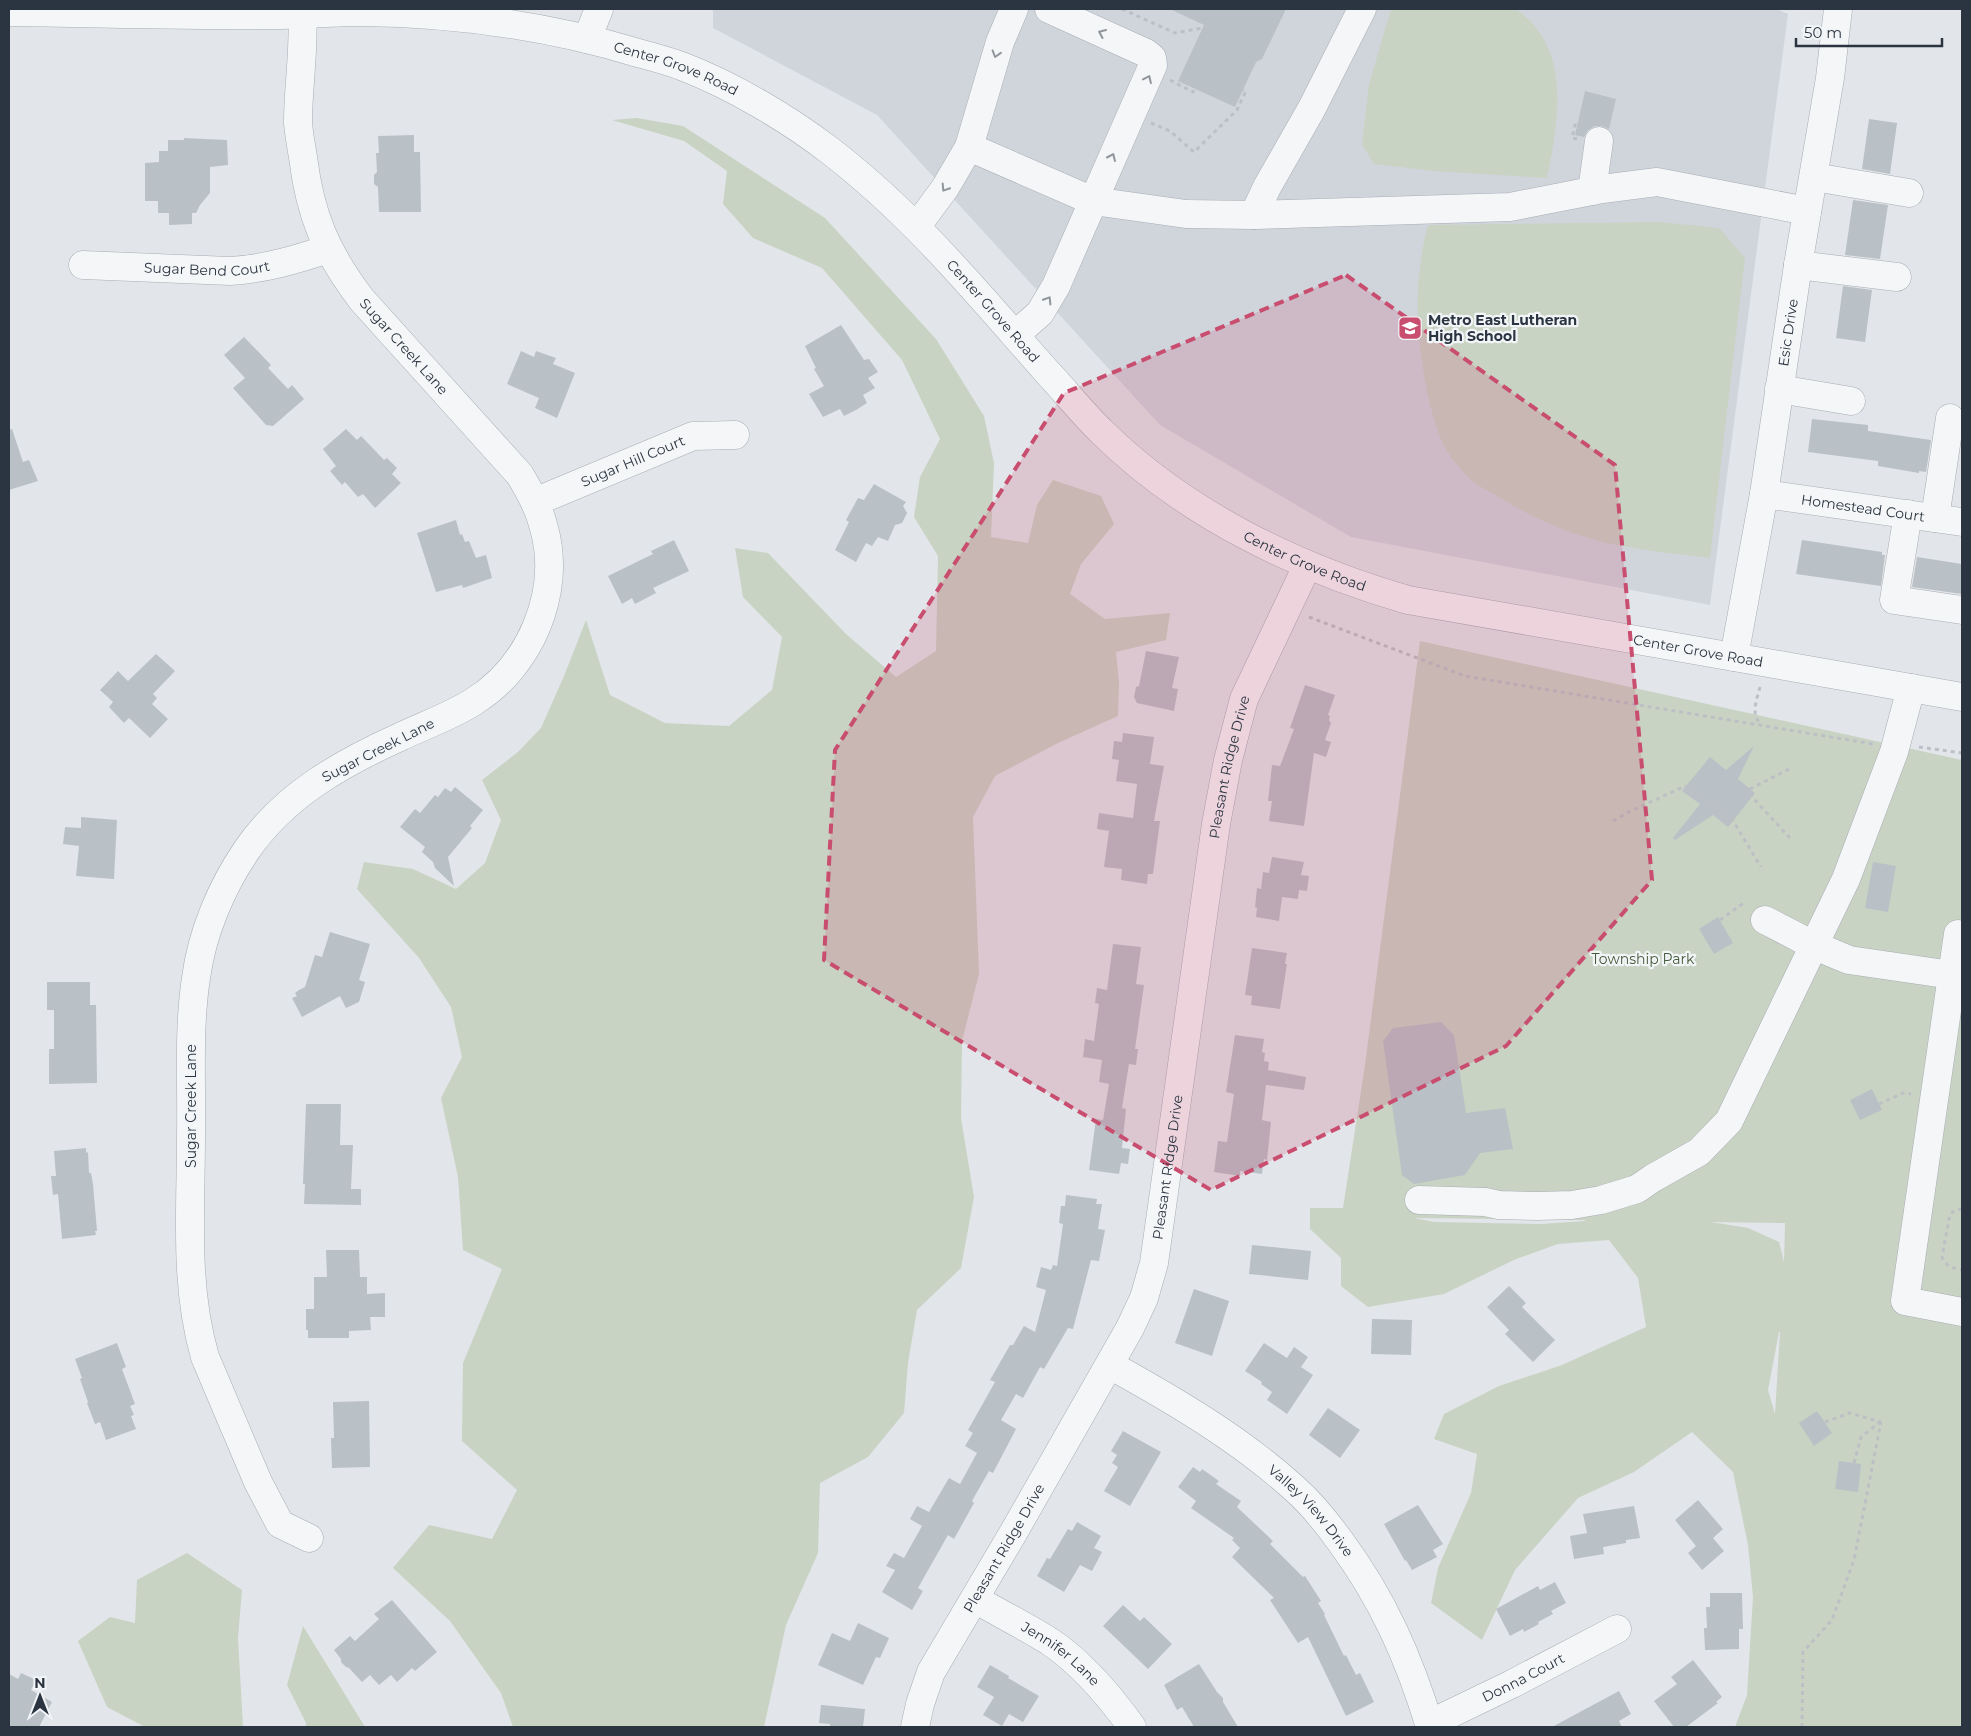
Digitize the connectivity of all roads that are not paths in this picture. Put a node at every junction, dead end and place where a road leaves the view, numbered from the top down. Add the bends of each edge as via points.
1 (599, 9) edge
2 (1014, 9) edge
3 (1049, 9) edge
4 (1362, 9) edge
5 (1838, 9) edge
6 (18, 11) edge
7 (302, 11) edge
8 (587, 39) junction
9 (1599, 141) dead end
10 (970, 147) junction
11 (1814, 177) junction
12 (1592, 191) junction
13 (1909, 193) dead end
14 (1093, 201) junction
15 (1808, 211) junction
16 (1254, 215) junction
17 (917, 226) junction
18 (328, 249) junction
19 (83, 265) dead end
20 (1798, 265) junction
21 (1896, 277) dead end
22 (1015, 335) junction
23 (1779, 389) junction
24 (1851, 401) dead end
25 (1950, 418) dead end
26 (734, 435) dead end
27 (1764, 494) junction
28 (535, 502) junction
29 (1908, 514) junction
30 (1935, 518) junction
31 (1962, 522) edge
32 (1308, 566) junction
33 (1962, 610) edge
34 (1734, 657) junction
35 (1911, 688) junction
36 (1962, 697) edge
37 (1765, 920) dead end
38 (1958, 934) dead end
39 (1812, 945) junction
40 (1952, 975) junction
41 (1419, 1200) dead end
42 (1962, 1312) edge
43 (1110, 1365) junction
44 (309, 1538) dead end
45 (974, 1599) junction
46 (1617, 1629) dead end
47 (1430, 1726) edge
48 (915, 1727) edge
49 (1132, 1727) edge

1 - 8 street
2 -> 10 street via 1000,42
14 -> 3 street via 1152,71 1152,60 1146,53
4 - 16 street
5 - 11 street, Esic Drive
6 - 7 street, Center Grove Road
7 - 8 street, Center Grove Road via 428,15 496,22
7 - 18 street, Sugar Creek Lane via 298,124 310,199
8 - 17 street, Center Grove Road via 684,67 737,92 827,149
9 - 12 street
10 - 14 street
10 -> 17 street
11 - 13 street
11 - 15 street, Esic Drive
12 - 15 street via 1657,182
12 - 16 street via 1510,208
14 - 16 street via 1186,214
22 -> 14 street via 1040,313 1049,300
15 - 20 street, Esic Drive
17 - 22 street, Center Grove Road
18 - 19 street, Sugar Bend Court via 290,262 246,270
18 - 28 street, Sugar Creek Lane via 362,300 520,475
20 - 21 street
20 - 23 street, Esic Drive
22 - 32 street, Center Grove Road via 1102,432 1140,466 1230,527
23 - 24 street
23 - 27 street, Esic Drive
25 - 30 street
26 - 28 street, Sugar Hill Court via 692,436
27 - 29 street, Homestead Court
27 - 34 street, Esic Drive
28 - 44 street, Sugar Creek Lane via 545,529 549,574 544,605 525,651 493,688 472,703 323,777 300,792 270,821 228,880 214,912 196,976 192,1025 189,1244 191,1289 199,1337 255,1476 280,1524
29 - 30 street, Homestead Court
29 - 33 street via 1894,600
30 - 31 street, Homestead Court
32 - 34 street, Center Grove Road via 1408,600
32 - 43 street, Pleasant Ridge Drive via 1244,699 1228,760 1216,824 1154,1263 1144,1298
34 - 35 street, Center Grove Road
35 - 36 street, Center Grove Road
35 - 39 street via 1896,743 1846,879
37 - 39 street
38 - 40 street
39 - 40 street via 1849,960
39 - 41 street via 1729,1121 1699,1152 1637,1190 1572,1205
40 - 42 street via 1905,1301
43 - 45 street, Pleasant Ridge Drive
43 - 47 street, Valley View Drive via 1224,1433 1297,1490 1321,1517 1360,1568 1384,1609 1405,1652
45 - 48 street, Pleasant Ridge Drive via 931,1672
45 - 49 street, Jennifer Lane via 1056,1647 1082,1668
46 - 47 street, Donna Court

